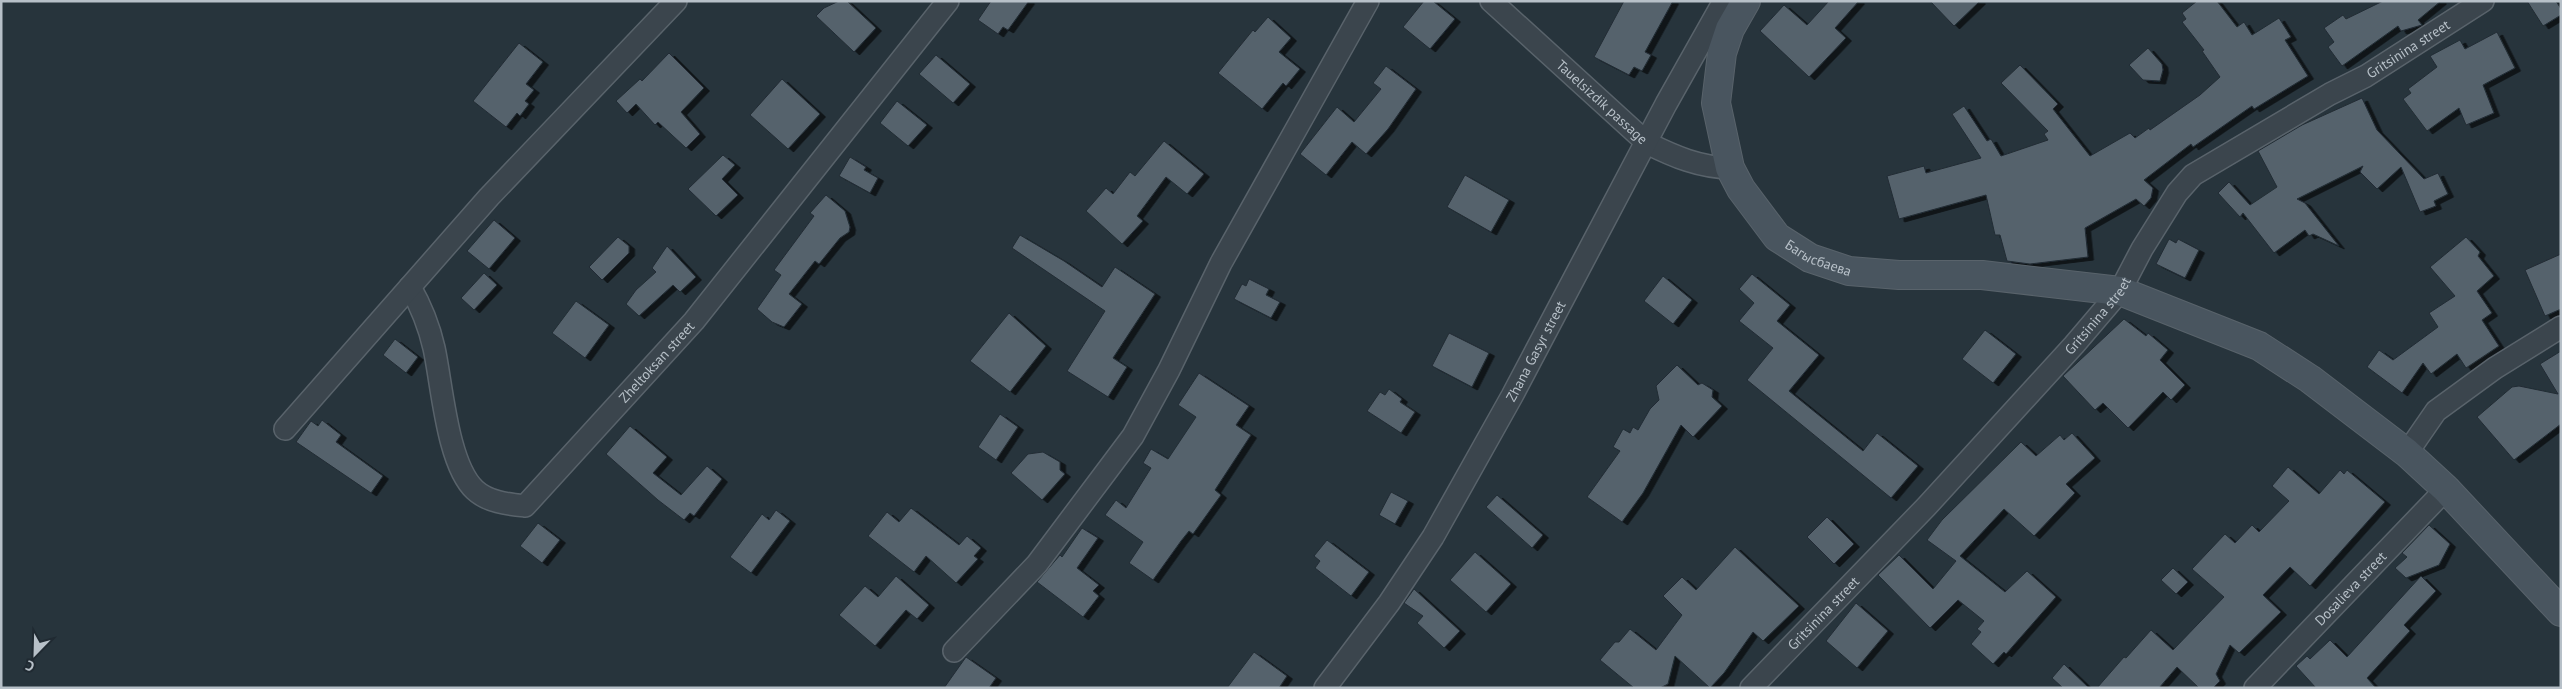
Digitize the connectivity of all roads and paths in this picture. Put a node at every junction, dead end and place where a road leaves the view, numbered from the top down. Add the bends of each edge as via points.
1 (676, 1) edge
2 (948, 1) edge
3 (1368, 1) edge
4 (1491, 1) edge
5 (1724, 1) edge
6 (1746, 1) edge
7 (2483, 1) edge
8 (1711, 48) junction
9 (1647, 143) junction
10 (1730, 168) junction
11 (410, 287) junction
12 (2120, 291) junction
13 (2561, 326) edge
14 (285, 429) dead end
15 (2407, 453) junction
16 (2446, 489) junction
17 (2561, 612) edge
18 (954, 651) dead end
19 (1325, 688) edge
20 (1751, 688) edge
21 (2255, 688) edge

1 - 11 street via 489,197
2 - 11 street, Zheltoksan street via 694,321 525,506 491,500 474,490 462,470 449,435 432,338
3 - 18 street via 1222,262 1133,436 1037,564
4 - 9 street, Tauelsizdik passage
5 - 8 street, Zhana Gasyr street
6 - 8 street, Багысбаева via 1730,29
7 - 12 street, Gritsinina street via 2366,76 2193,175 2142,249
8 - 9 street, Zhana Gasyr street
8 - 10 street, Багысбаева via 1716,104
9 - 10 street, Tauelsizdik passage via 1707,168
9 - 19 street, Zhana Gasyr street via 1433,537
10 - 12 street, Багысбаева via 1741,189 1777,237 1810,258 1849,271 1982,276
11 - 14 street
12 - 15 street, Багысбаева via 2259,346 2310,379
12 - 20 street, Gritsinina street via 1926,507
13 - 15 street via 2436,411
15 - 16 street, Багысбаева
16 - 17 street, Багысбаева
16 - 21 street, Dosalieva street

